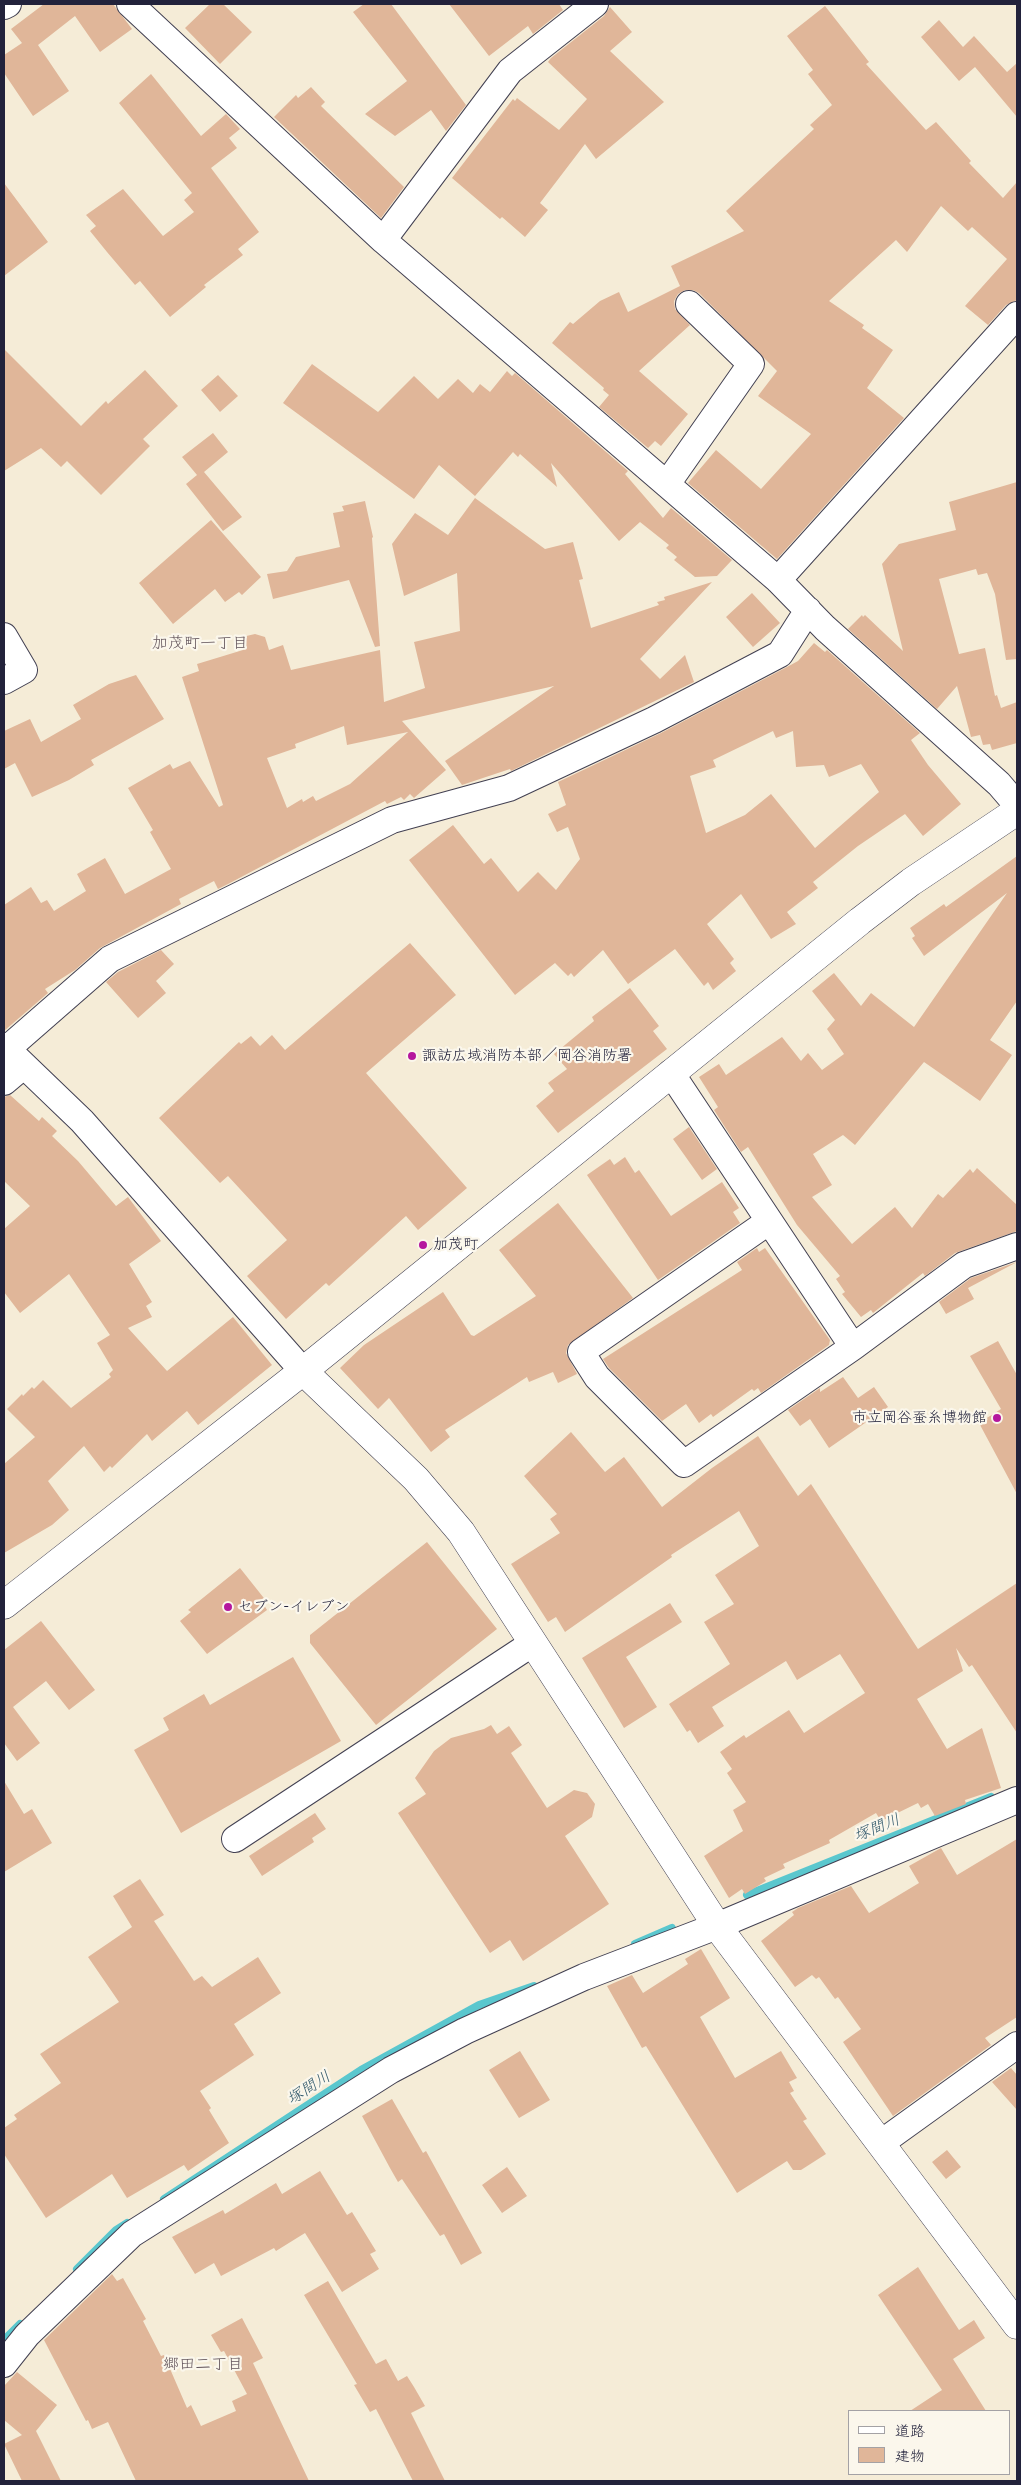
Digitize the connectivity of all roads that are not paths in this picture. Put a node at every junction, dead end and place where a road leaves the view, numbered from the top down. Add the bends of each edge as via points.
1 (8, 4) edge
2 (130, 4) edge
3 (595, 4) edge
4 (4, 6) edge
5 (383, 240) junction
6 (689, 304) dead end
7 (1017, 315) edge
8 (667, 484) junction
9 (778, 580) junction
10 (808, 610) junction
11 (4, 636) edge
12 (4, 681) edge
13 (1017, 806) edge
14 (1017, 811) edge
15 (9, 1061) edge
16 (671, 1072) junction
17 (768, 1222) junction
18 (1017, 1246) edge
19 (853, 1347) junction
20 (303, 1371) junction
21 (4, 1605) edge
22 (533, 1644) junction
23 (1017, 1800) edge
24 (235, 1839) dead end
25 (718, 1926) junction
26 (1017, 2045) edge
27 (881, 2143) junction
28 (1017, 2325) edge
29 (4, 2364) edge

1 - 4 street
2 - 5 street
3 - 5 street via 510,71
5 - 8 street
6 - 8 street via 751,364
7 - 9 street
8 - 9 street
9 - 10 street
10 - 13 street via 999,784
10 - 15 street via 780,654 654,720 509,788 392,820 110,959
11 - 12 street via 24,670
14 - 16 street via 897,893
15 - 20 street via 82,1122
16 - 17 street
16 - 20 street
17 - 19 street
17 - 19 street via 581,1352 597,1377 684,1464
18 - 19 street via 964,1265
20 - 21 street
20 - 22 street via 416,1479 461,1532
22 - 24 street
22 - 25 street
23 - 25 street
25 - 27 street
25 - 29 street via 584,1977 465,2031 391,2070 132,2234 27,2335
26 - 27 street
27 - 28 street

